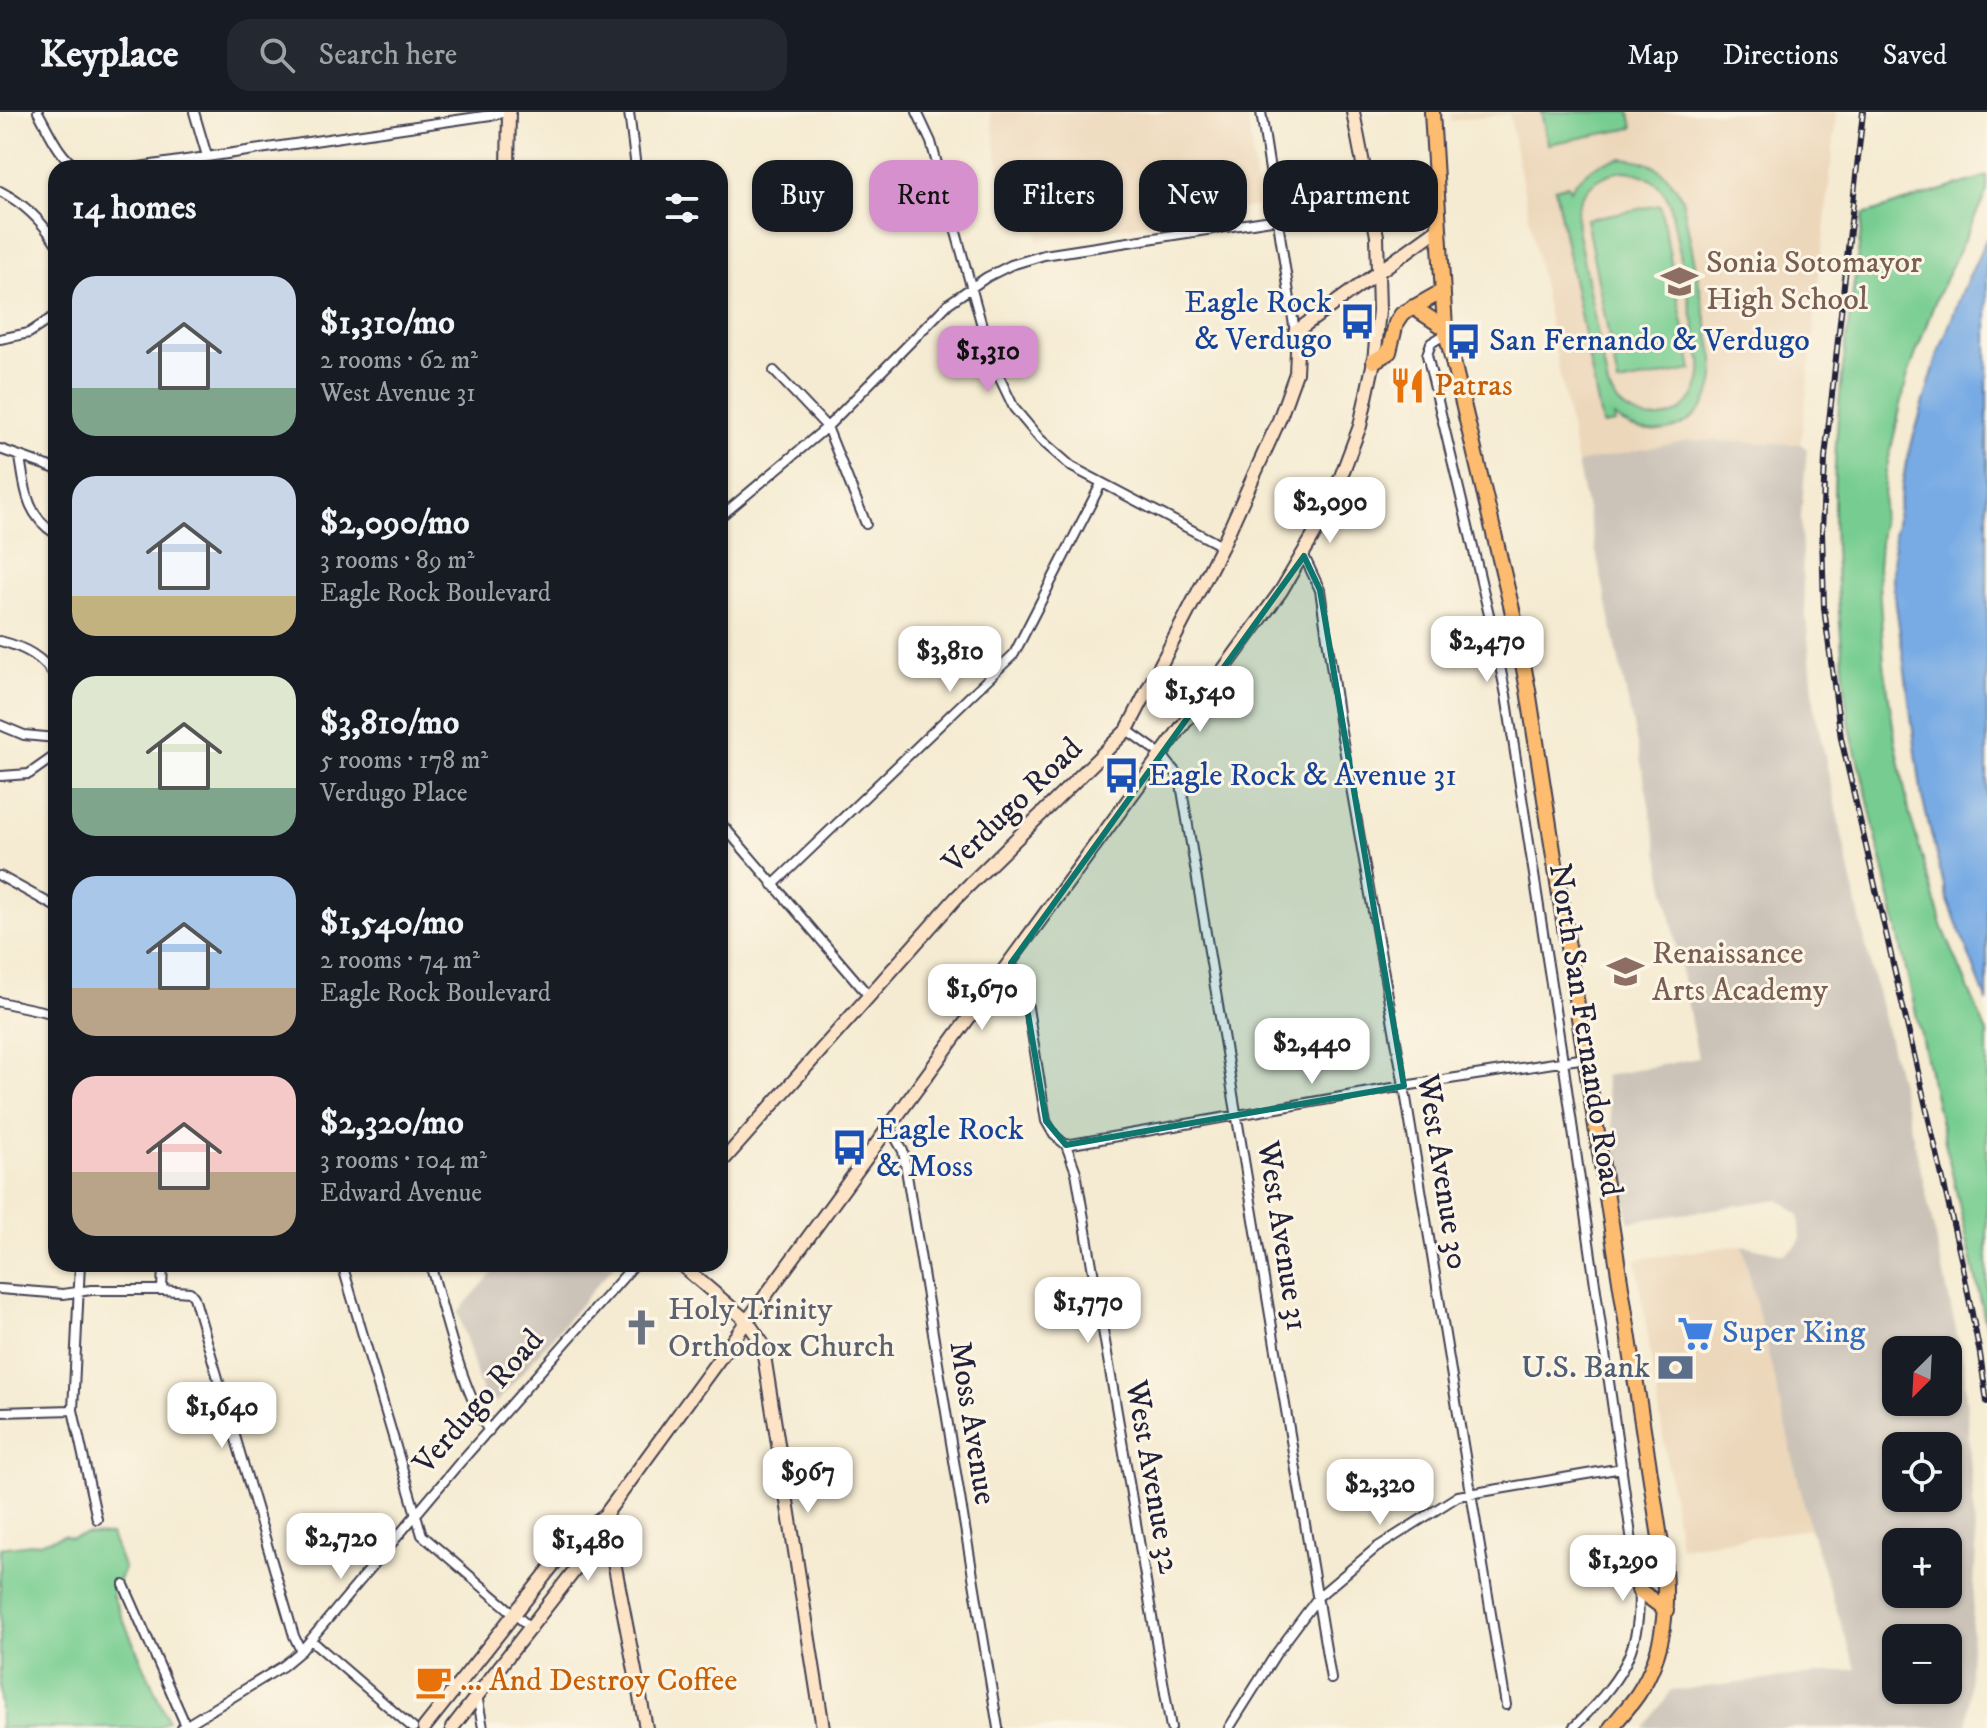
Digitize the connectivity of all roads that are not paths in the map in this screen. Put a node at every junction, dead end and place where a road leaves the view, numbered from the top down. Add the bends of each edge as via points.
1 (38, 112) edge
2 (194, 112) edge
3 (510, 112) edge
4 (629, 112) edge
5 (917, 112) edge
6 (1261, 112) edge
7 (1353, 112) edge
8 (1432, 112) edge
9 (207, 156) junction
10 (67, 160) edge
11 (182, 160) edge
12 (508, 160) edge
13 (635, 160) edge
14 (1269, 160) edge
15 (1434, 160) edge
16 (0, 191) edge
17 (1263, 221) edge
18 (1438, 229) edge
19 (48, 232) edge
20 (1280, 232) edge
21 (1434, 232) edge
22 (1379, 274) junction
23 (972, 287) junction
24 (1441, 292) junction
25 (1413, 307) junction
26 (48, 320) edge
27 (1445, 331) junction
28 (1295, 332) junction
29 (0, 339) edge
30 (1374, 361) junction
31 (774, 371) dead end
32 (827, 427) junction
33 (0, 449) edge
34 (20, 457) junction
35 (48, 466) edge
36 (1101, 484) junction
37 (728, 510) edge
38 (866, 524) dead end
39 (48, 528) edge
40 (1222, 546) junction
41 (1304, 556) junction
42 (0, 641) edge
43 (48, 669) edge
44 (0, 725) edge
45 (1127, 730) junction
46 (48, 737) edge
47 (1162, 755) junction
48 (48, 761) edge
49 (1, 776) edge
50 (728, 832) edge
51 (0, 876) edge
52 (773, 885) junction
53 (48, 903) edge
54 (1011, 963) junction
55 (869, 996) junction
56 (0, 1002) edge
57 (48, 1012) edge
58 (1587, 1058) junction
59 (1563, 1061) junction
60 (1404, 1086) junction
61 (1238, 1115) junction
62 (890, 1128) junction
63 (1066, 1145) junction
64 (728, 1155) edge
65 (80, 1272) edge
66 (163, 1272) edge
67 (344, 1272) edge
68 (432, 1272) edge
69 (628, 1272) edge
70 (689, 1272) edge
71 (0, 1289) edge
72 (162, 1290) junction
73 (80, 1291) junction
74 (747, 1321) junction
75 (73, 1410) junction
76 (0, 1412) edge
77 (489, 1431) junction
78 (1622, 1468) junction
79 (1470, 1492) junction
80 (605, 1515) junction
81 (417, 1516) junction
82 (97, 1519) dead end
83 (124, 1585) dead end
84 (1639, 1590) junction
85 (1319, 1596) junction
86 (1666, 1610) junction
87 (516, 1614) junction
88 (532, 1629) junction
89 (311, 1640) junction
90 (301, 1651) junction
91 (1331, 1679) dead end
92 (477, 1695) junction
93 (1506, 1705) dead end
94 (184, 1727) edge
95 (413, 1728) edge
96 (424, 1728) edge
97 (452, 1728) edge
98 (483, 1728) edge
99 (646, 1728) edge
100 (823, 1728) edge
101 (998, 1728) edge
102 (1171, 1728) edge
103 (1229, 1728) edge
104 (1573, 1728) edge
105 (1611, 1728) edge

1 - 10 street
2 - 9 street
3 - 9 street
3 - 12 main road
4 - 13 street
5 - 23 street via 931,142
6 - 14 street
7 - 22 main road via 1377,236
8 - 15 main road, North San Fernando Road
9 - 11 street
16 - 19 street via 25,207
17 - 23 street via 1044,255 1011,265
18 - 24 main road, North San Fernando Road
20 - 28 street
21 - 22 main road
22 - 28 main road
22 - 30 main road
23 - 32 street via 929,322
23 - 36 street via 992,362 1014,408 1053,452
24 - 25 main road
24 - 27 main road, North San Fernando Road
25 - 27 main road
25 - 30 main road via 1398,318 1389,352
26 - 29 street via 29,333
27 - 58 main road, North San Fernando Road via 1525,676
27 - 59 street, North San Fernando Road via 1427,355 1503,681
28 - 40 main road, Verdugo Road via 1291,390
30 - 41 main road via 1348,463
31 - 32 street
32 - 37 street
32 - 38 street
33 - 34 street
34 - 35 street
34 - 39 street via 30,508
36 - 40 street
36 - 52 street via 1014,654
40 - 45 main road, Verdugo Road
41 - 47 main road
41 - 60 street, West Avenue 30 via 1320,590
42 - 43 street via 36,655
44 - 46 street
45 - 47 street, West Avenue 31
45 - 55 main road, Verdugo Road via 956,898
47 - 54 main road
47 - 61 street, West Avenue 31 via 1180,778
48 - 49 street via 29,774
50 - 52 street
51 - 53 street
52 - 55 street
54 - 62 main road
54 - 63 street, West Avenue 32 via 1025,989 1046,1121
55 - 64 main road, Verdugo Road
56 - 57 street
58 - 59 street
58 - 86 main road, North San Fernando Road via 1663,1557
59 - 60 street
59 - 78 street, North San Fernando Road
60 - 61 street
60 - 79 street, West Avenue 30
61 - 63 street
61 - 85 street, West Avenue 31
62 - 74 main road
62 - 101 street, Moss Avenue via 903,1151
63 - 102 street, West Avenue 32 via 1076,1172
65 - 73 street
66 - 72 street
67 - 81 street
68 - 77 street via 455,1350
69 - 77 street, Verdugo Road
70 - 74 main road
71 - 73 street
72 - 73 street
72 - 90 street via 183,1290 194,1297
73 - 75 street
74 - 80 main road
74 - 100 main road via 762,1343
75 - 76 street
75 - 82 street
77 - 81 street, Verdugo Road
78 - 79 street
78 - 84 street, North San Fernando Road
79 - 85 street via 1376,1548
79 - 93 street, West Avenue 30
80 - 87 main road via 576,1536
80 - 88 main road via 592,1548
80 - 99 main road
81 - 87 street via 422,1535
81 - 89 street, Verdugo Road
83 - 94 street
84 - 86 main road
84 - 104 street, North San Fernando Road via 1637,1623 1624,1668
85 - 91 street, West Avenue 31
85 - 103 street
86 - 105 main road, North San Fernando Road via 1650,1674
87 - 88 street
87 - 96 main road
88 - 92 main road
89 - 90 street, Verdugo Road
89 - 95 street
90 - 94 street, Verdugo Road
92 - 97 main road
92 - 98 street

